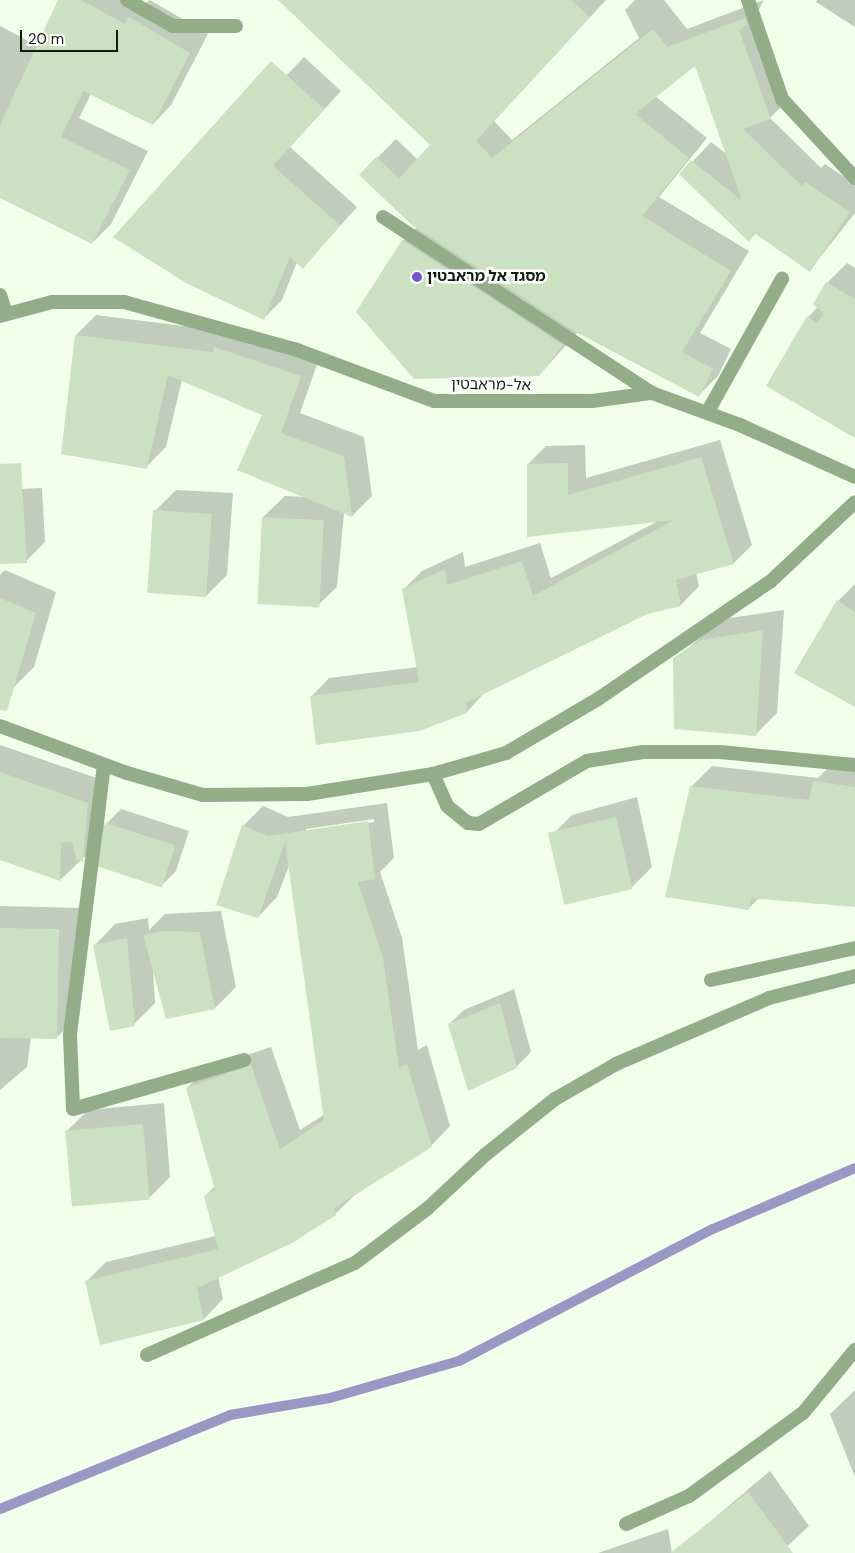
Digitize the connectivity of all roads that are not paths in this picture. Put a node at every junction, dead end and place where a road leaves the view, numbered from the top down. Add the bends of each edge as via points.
1 (127, 0) edge
2 (748, 0) edge
3 (236, 26) dead end
4 (855, 178) edge
5 (383, 217) dead end
6 (782, 279) dead end
7 (0, 295) edge
8 (3, 315) edge
9 (652, 393) junction
10 (708, 413) junction
11 (855, 477) edge
12 (855, 502) edge
13 (0, 726) edge
14 (104, 765) junction
15 (855, 765) edge
16 (434, 774) junction
17 (855, 948) edge
18 (855, 976) edge
19 (711, 980) dead end
20 (244, 1060) dead end
21 (855, 1350) edge
22 (147, 1355) dead end
23 (626, 1524) dead end

1 - 3 street via 173,26
2 - 4 street via 782,99
5 - 9 street
6 - 10 street
7 - 8 street
8 - 9 street, אל-מראבטין via 52,302 124,302 297,350 434,401 592,401
9 - 10 street, אל-מראבטין
10 - 11 street, אל-מראבטין
12 - 16 street via 771,581 598,699 506,753
13 - 14 street
14 - 16 street via 203,795 306,794
14 - 20 street via 70,1036 72,1109
15 - 16 street via 720,752 644,752 596,760 479,824 468,823 447,806
17 - 19 street
18 - 22 street via 769,998 616,1064 555,1099 485,1154 426,1210 355,1263
21 - 23 street via 802,1413 689,1496

